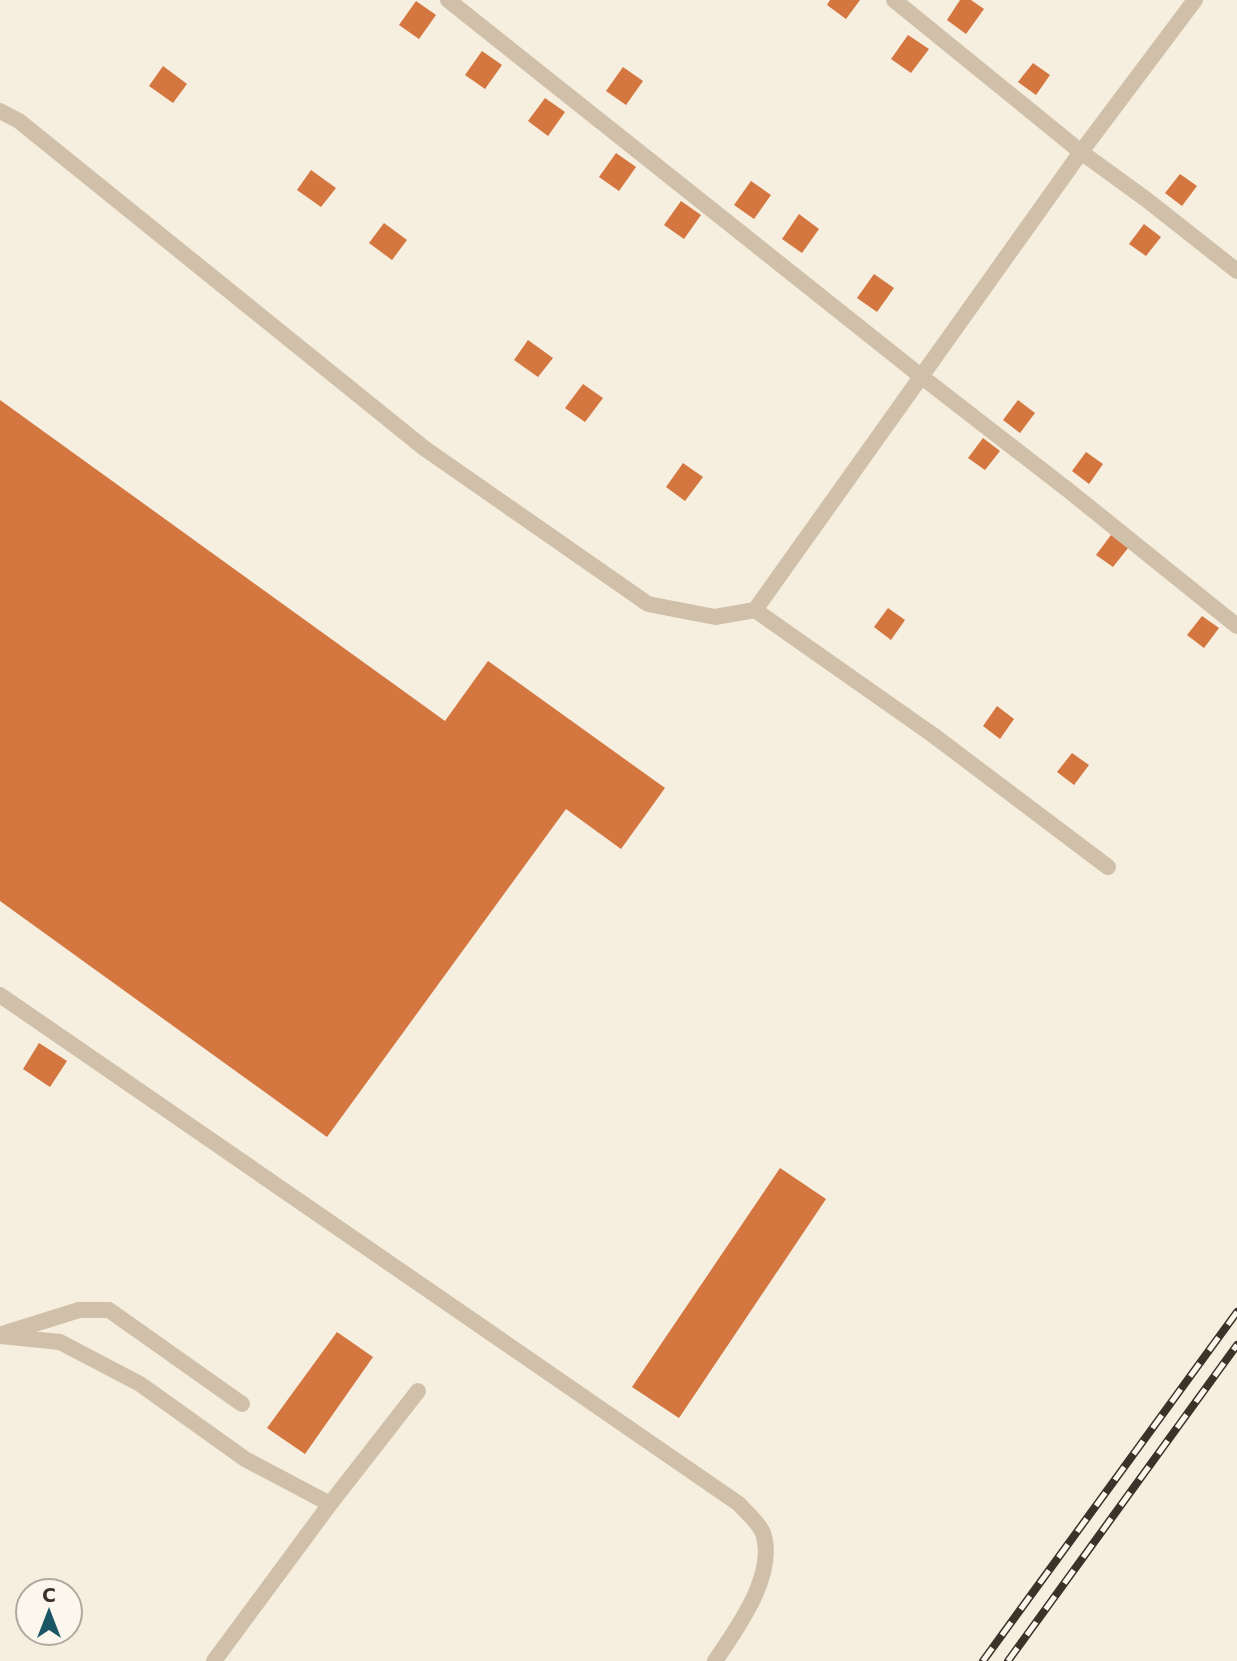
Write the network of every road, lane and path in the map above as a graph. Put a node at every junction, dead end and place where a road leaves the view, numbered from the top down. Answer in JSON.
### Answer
{"nodes":[{"id":1,"x":448,"y":0,"type":"edge"},
{"id":2,"x":894,"y":0,"type":"edge"},
{"id":3,"x":1195,"y":0,"type":"edge"},
{"id":4,"x":0,"y":111,"type":"edge"},
{"id":5,"x":1081,"y":152,"type":"junction"},
{"id":6,"x":1237,"y":271,"type":"edge"},
{"id":7,"x":922,"y":377,"type":"junction"},
{"id":8,"x":755,"y":610,"type":"junction"},
{"id":9,"x":1237,"y":626,"type":"edge"},
{"id":10,"x":1108,"y":867,"type":"dead end"},
{"id":11,"x":0,"y":995,"type":"edge"},
{"id":12,"x":0,"y":1335,"type":"edge"},
{"id":13,"x":418,"y":1391,"type":"dead end"},
{"id":14,"x":242,"y":1404,"type":"dead end"},
{"id":15,"x":331,"y":1504,"type":"junction"},
{"id":16,"x":214,"y":1661,"type":"edge"},
{"id":17,"x":715,"y":1661,"type":"edge"}],
"edges":[{"from":1,"to":7,"type":"lane"},
{"from":2,"to":5,"type":"lane"},
{"from":3,"to":5,"type":"lane"},
{"from":4,"to":8,"type":"lane"},
{"from":5,"to":6,"type":"lane"},
{"from":5,"to":7,"type":"lane"},
{"from":7,"to":8,"type":"lane"},
{"from":7,"to":9,"type":"lane"},
{"from":8,"to":10,"type":"lane"},
{"from":11,"to":17,"type":"lane"},
{"from":12,"to":14,"type":"lane"},
{"from":12,"to":15,"type":"lane"},
{"from":13,"to":15,"type":"lane"},
{"from":15,"to":16,"type":"lane"}]}
